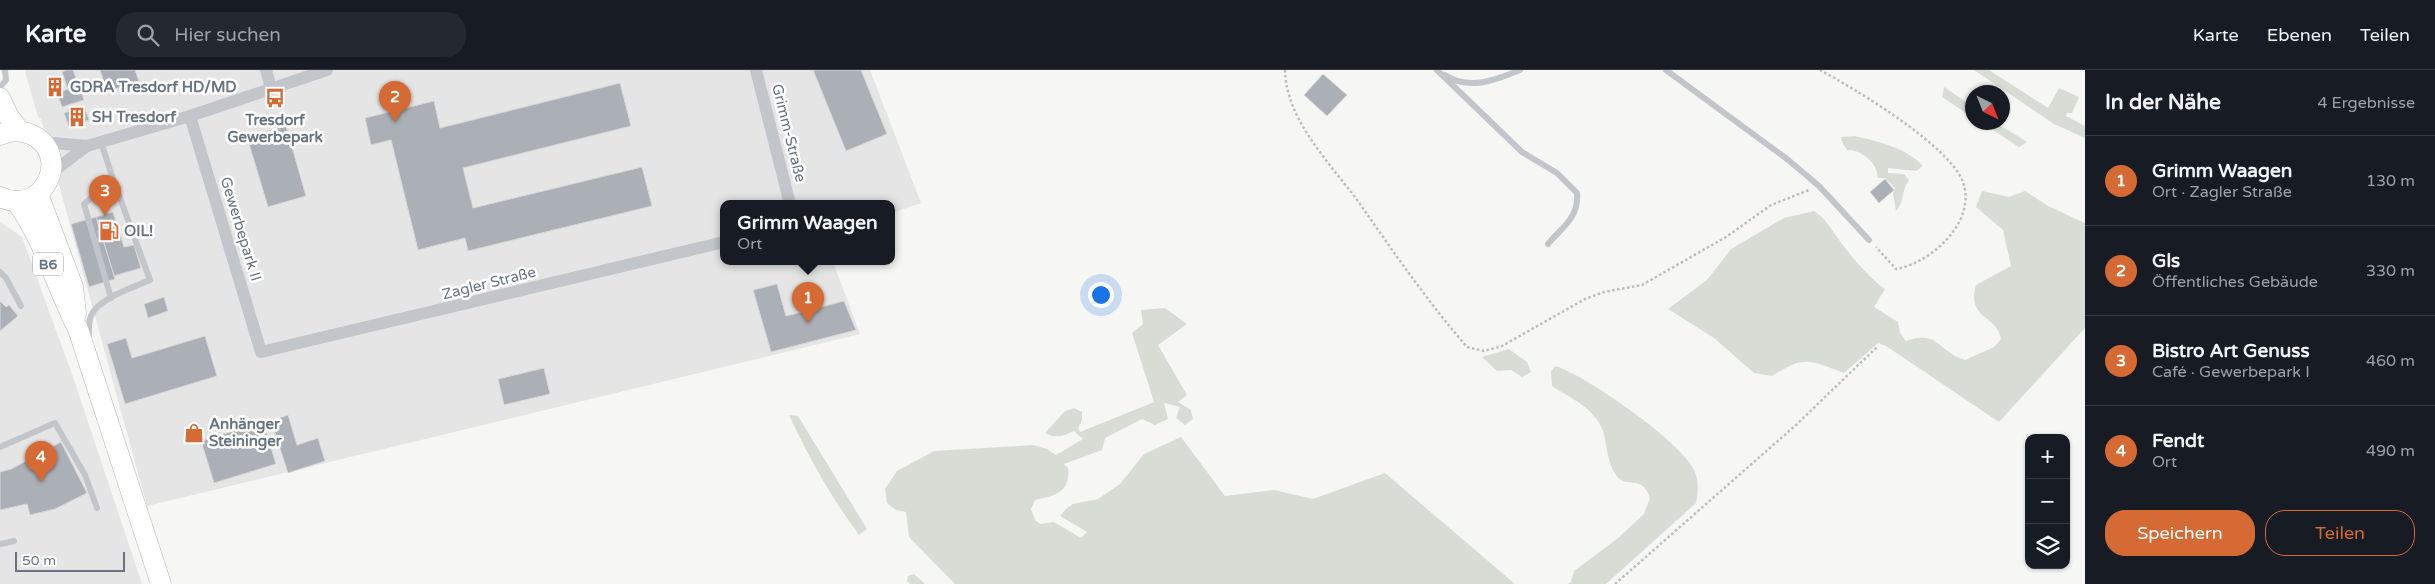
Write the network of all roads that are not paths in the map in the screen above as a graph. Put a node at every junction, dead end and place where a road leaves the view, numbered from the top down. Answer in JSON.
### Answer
{"nodes":[{"id":1,"x":5,"y":70,"type":"edge"},
{"id":2,"x":266,"y":70,"type":"edge"},
{"id":3,"x":327,"y":70,"type":"edge"},
{"id":4,"x":756,"y":70,"type":"edge"},
{"id":5,"x":1437,"y":70,"type":"edge"},
{"id":6,"x":1520,"y":70,"type":"edge"},
{"id":7,"x":1666,"y":70,"type":"edge"},
{"id":8,"x":0,"y":87,"type":"edge"},
{"id":9,"x":271,"y":88,"type":"junction"},
{"id":10,"x":0,"y":98,"type":"edge"},
{"id":11,"x":190,"y":116,"type":"junction"},
{"id":12,"x":20,"y":131,"type":"junction"},
{"id":13,"x":0,"y":135,"type":"edge"},
{"id":14,"x":42,"y":142,"type":"junction"},
{"id":15,"x":101,"y":142,"type":"junction"},
{"id":16,"x":87,"y":146,"type":"junction"},
{"id":17,"x":51,"y":173,"type":"junction"},
{"id":18,"x":114,"y":179,"type":"junction"},
{"id":19,"x":38,"y":194,"type":"junction"},
{"id":20,"x":8,"y":199,"type":"edge"},
{"id":21,"x":789,"y":200,"type":"edge"},
{"id":22,"x":1869,"y":240,"type":"road end"},
{"id":23,"x":720,"y":243,"type":"edge"},
{"id":24,"x":1548,"y":244,"type":"dead end"},
{"id":25,"x":0,"y":272,"type":"edge"},
{"id":26,"x":111,"y":298,"type":"junction"},
{"id":27,"x":21,"y":306,"type":"dead end"},
{"id":28,"x":78,"y":329,"type":"junction"},
{"id":29,"x":260,"y":352,"type":"joint"},
{"id":30,"x":89,"y":361,"type":"junction"},
{"id":31,"x":0,"y":447,"type":"edge"},
{"id":32,"x":97,"y":508,"type":"dead end"},
{"id":33,"x":14,"y":541,"type":"dead end"},
{"id":34,"x":0,"y":544,"type":"edge"},
{"id":35,"x":162,"y":584,"type":"edge"}],
"edges":[{"from":1,"to":8,"type":"lane"},
{"from":2,"to":9,"type":"street"},
{"from":3,"to":9,"type":"street"},
{"from":4,"to":21,"type":"street","name":"Grimm-Straße"},
{"from":5,"to":6,"type":"lane"},
{"from":5,"to":24,"type":"lane"},
{"from":7,"to":22,"type":"lane"},
{"from":9,"to":11,"type":"street"},
{"from":10,"to":12,"type":"main road"},
{"from":11,"to":15,"type":"street"},
{"from":11,"to":29,"type":"street","name":"Gewerbepark II"},
{"from":12,"to":13,"type":"main road"},
{"from":12,"to":14,"type":"main road"},
{"from":14,"to":16,"type":"street"},
{"from":14,"to":17,"type":"main road"},
{"from":15,"to":16,"type":"street"},
{"from":15,"to":18,"type":"lane"},
{"from":16,"to":17,"type":"street"},
{"from":17,"to":19,"type":"main road"},
{"from":18,"to":26,"type":"lane"},
{"from":18,"to":26,"type":"lane"},
{"from":19,"to":20,"type":"main road","number":"B6"},
{"from":19,"to":28,"type":"main road","number":"B6"},
{"from":20,"to":28,"type":"main road","number":"B6"},
{"from":23,"to":29,"type":"street","name":"Zagler Straße"},
{"from":25,"to":27,"type":"lane"},
{"from":26,"to":30,"type":"lane"},
{"from":28,"to":30,"type":"main road","number":"B6"},
{"from":30,"to":35,"type":"main road","number":"B6"},
{"from":31,"to":32,"type":"lane"},
{"from":33,"to":34,"type":"lane"}]}
